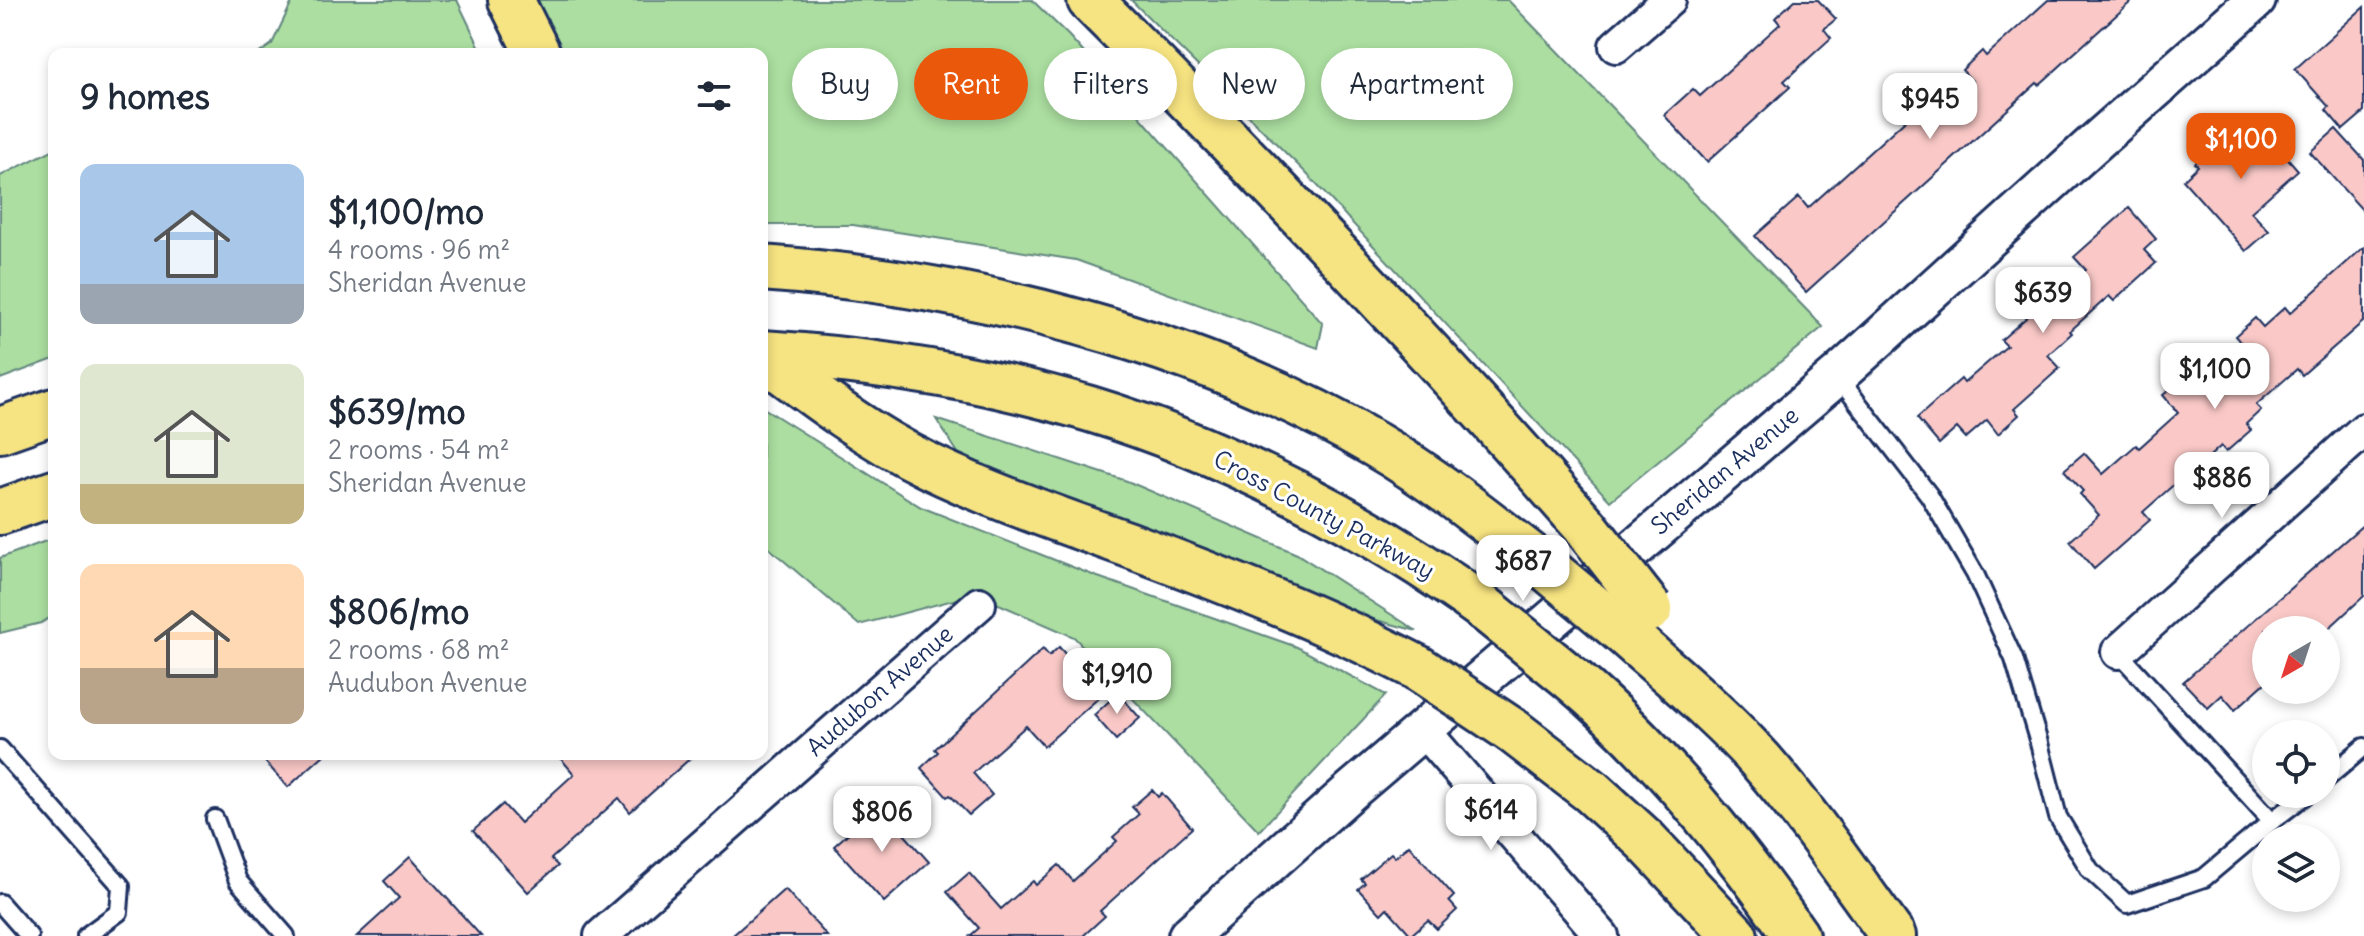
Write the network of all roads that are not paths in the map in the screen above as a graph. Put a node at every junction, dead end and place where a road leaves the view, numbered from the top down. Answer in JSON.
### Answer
{"nodes":[{"id":1,"x":511,"y":0,"type":"edge"},
{"id":2,"x":1090,"y":0,"type":"edge"},
{"id":3,"x":1669,"y":0,"type":"edge"},
{"id":4,"x":2256,"y":0,"type":"edge"},
{"id":5,"x":1616,"y":46,"type":"dead end"},
{"id":6,"x":535,"y":48,"type":"edge"},
{"id":7,"x":768,"y":269,"type":"edge"},
{"id":8,"x":768,"y":354,"type":"edge"},
{"id":9,"x":768,"y":358,"type":"edge"},
{"id":10,"x":1837,"y":376,"type":"junction"},
{"id":11,"x":48,"y":413,"type":"edge"},
{"id":12,"x":0,"y":430,"type":"edge"},
{"id":13,"x":2364,"y":430,"type":"edge"},
{"id":14,"x":48,"y":495,"type":"edge"},
{"id":15,"x":0,"y":512,"type":"edge"},
{"id":16,"x":979,"y":604,"type":"dead end"},
{"id":17,"x":1636,"y":621,"type":"junction"},
{"id":18,"x":2118,"y":652,"type":"joint"},
{"id":19,"x":1423,"y":730,"type":"junction"},
{"id":20,"x":2364,"y":747,"type":"edge"},
{"id":21,"x":0,"y":749,"type":"edge"},
{"id":22,"x":2340,"y":767,"type":"edge"},
{"id":23,"x":2289,"y":808,"type":"edge"},
{"id":24,"x":215,"y":819,"type":"dead end"},
{"id":25,"x":2272,"y":821,"type":"junction"},
{"id":26,"x":0,"y":903,"type":"edge"},
{"id":27,"x":29,"y":936,"type":"edge"},
{"id":28,"x":86,"y":936,"type":"edge"},
{"id":29,"x":286,"y":936,"type":"edge"},
{"id":30,"x":601,"y":936,"type":"edge"},
{"id":31,"x":1188,"y":936,"type":"edge"},
{"id":32,"x":1602,"y":936,"type":"edge"},
{"id":33,"x":1735,"y":936,"type":"edge"},
{"id":34,"x":1796,"y":936,"type":"edge"},
{"id":35,"x":1893,"y":936,"type":"edge"}],
"edges":[{"from":1,"to":6,"type":"highway"},
{"from":2,"to":17,"type":"highway","bridge":true},
{"from":3,"to":5,"type":"street"},
{"from":4,"to":10,"type":"street","name":"Sheridan Avenue"},
{"from":7,"to":17,"type":"highway","bridge":true},
{"from":8,"to":34,"type":"highway","name":"Cross County Parkway","bridge":true},
{"from":9,"to":33,"type":"highway","bridge":true},
{"from":10,"to":19,"type":"street","name":"Sheridan Avenue"},
{"from":10,"to":25,"type":"lane"},
{"from":11,"to":12,"type":"highway"},
{"from":13,"to":18,"type":"street"},
{"from":14,"to":15,"type":"highway"},
{"from":16,"to":30,"type":"street","name":"Audubon Avenue"},
{"from":17,"to":35,"type":"highway"},
{"from":18,"to":25,"type":"lane"},
{"from":19,"to":31,"type":"street","name":"Sheridan Avenue"},
{"from":19,"to":32,"type":"street"},
{"from":20,"to":22,"type":"lane"},
{"from":21,"to":28,"type":"lane"},
{"from":23,"to":25,"type":"lane"},
{"from":24,"to":29,"type":"lane"},
{"from":26,"to":27,"type":"lane"}]}
